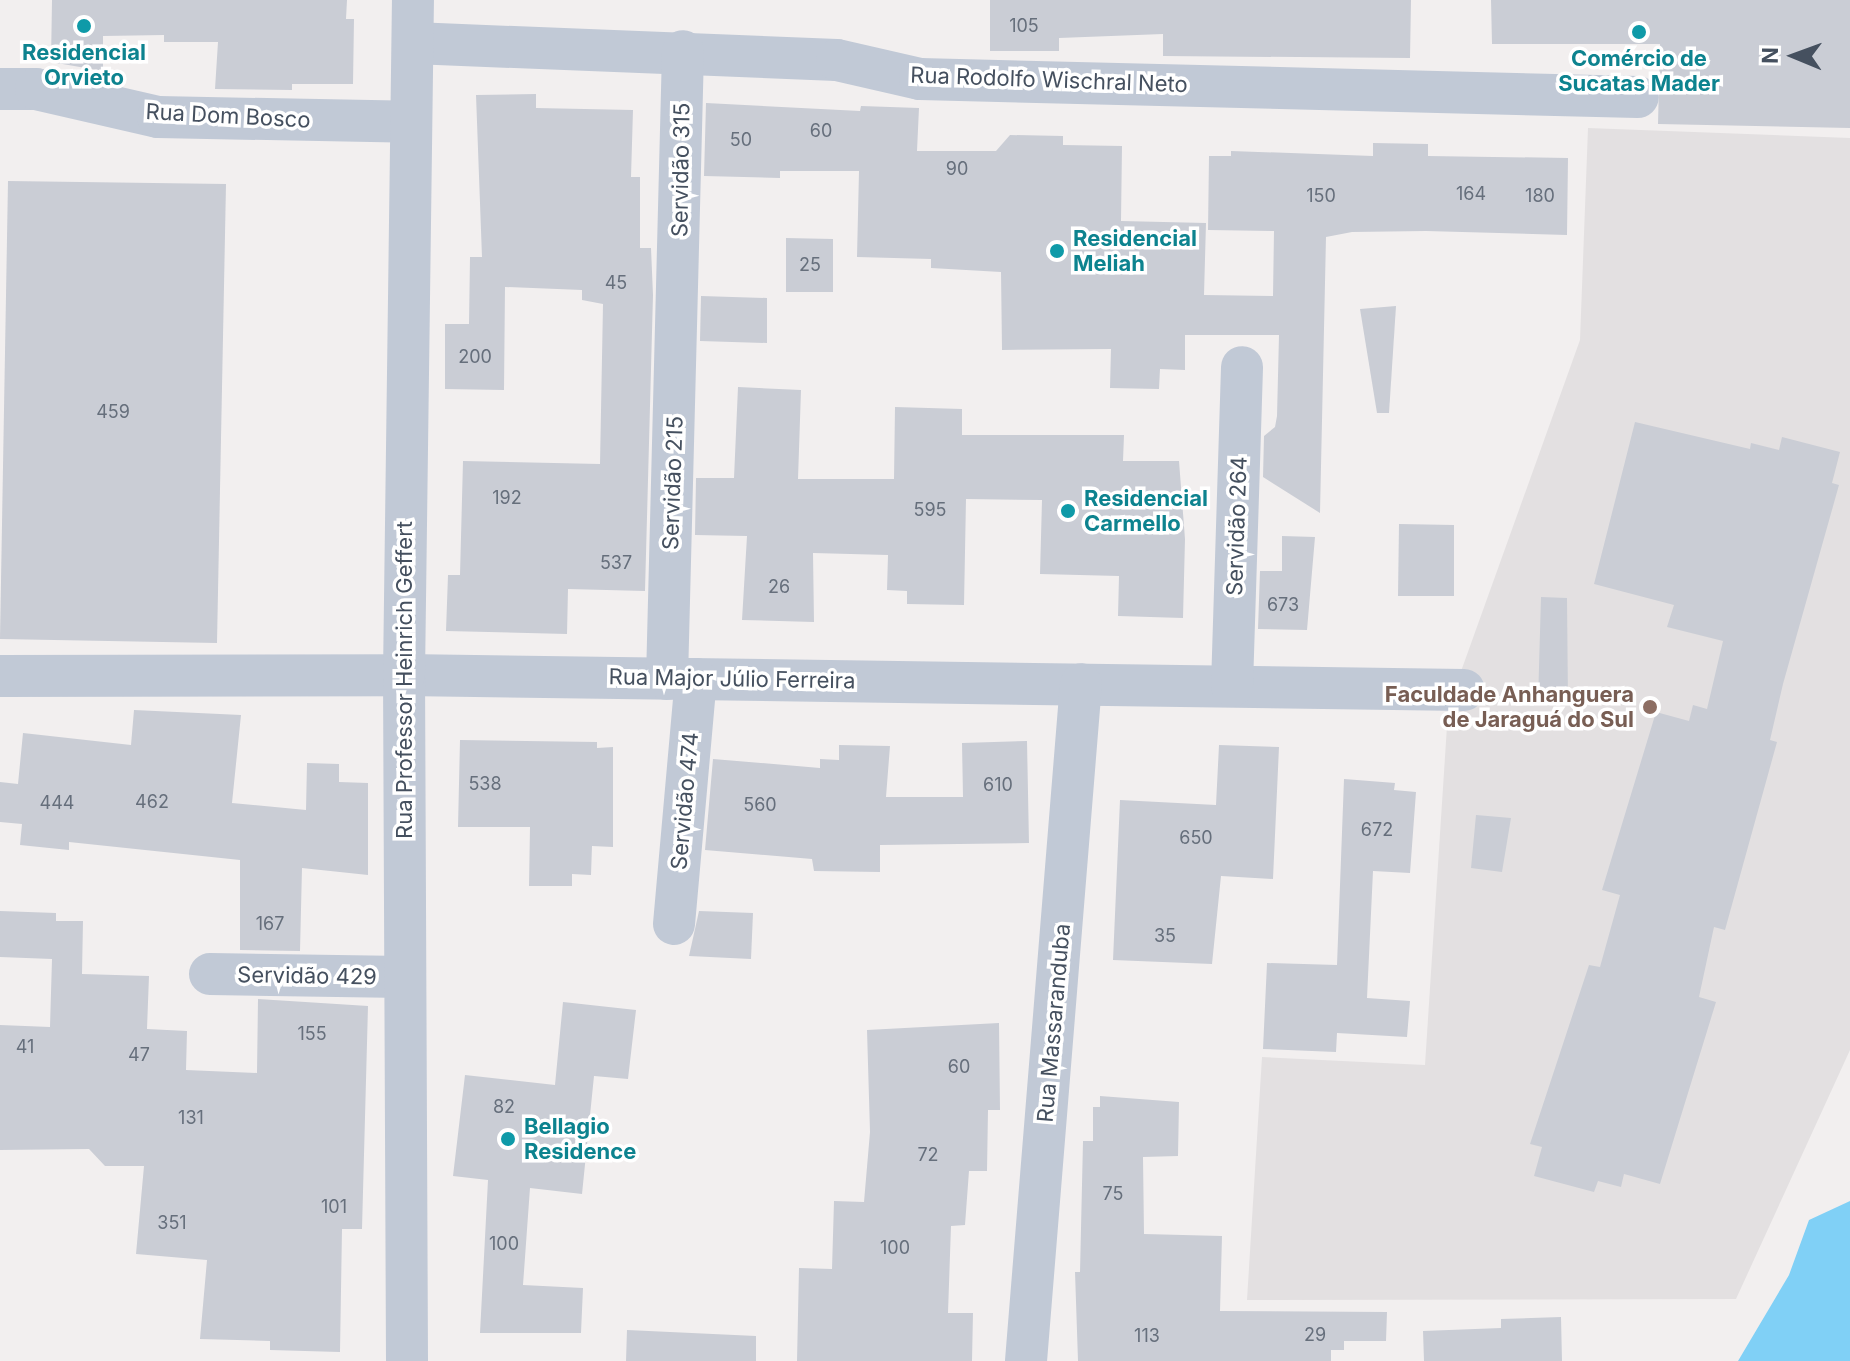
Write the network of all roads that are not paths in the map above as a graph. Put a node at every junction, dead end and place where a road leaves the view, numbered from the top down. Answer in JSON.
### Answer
{"nodes":[{"id":1,"x":413,"y":0,"type":"edge"},
{"id":2,"x":413,"y":43,"type":"junction"},
{"id":3,"x":683,"y":51,"type":"junction"},
{"id":4,"x":0,"y":89,"type":"edge"},
{"id":5,"x":1638,"y":97,"type":"dead end"},
{"id":6,"x":410,"y":122,"type":"junction"},
{"id":7,"x":678,"y":288,"type":"joint"},
{"id":8,"x":1242,"y":367,"type":"dead end"},
{"id":9,"x":404,"y":675,"type":"junction"},
{"id":10,"x":0,"y":676,"type":"edge"},
{"id":11,"x":682,"y":679,"type":"junction"},
{"id":12,"x":1081,"y":684,"type":"junction"},
{"id":13,"x":1232,"y":686,"type":"junction"},
{"id":14,"x":1464,"y":690,"type":"dead end"},
{"id":15,"x":674,"y":924,"type":"dead end"},
{"id":16,"x":210,"y":974,"type":"dead end"},
{"id":17,"x":404,"y":977,"type":"junction"},
{"id":18,"x":407,"y":1361,"type":"edge"},
{"id":19,"x":1026,"y":1361,"type":"edge"}],
"edges":[{"from":1,"to":2,"type":"street","name":"Rua Professor Heinrich Geffert"},
{"from":2,"to":3,"type":"street","name":"Rua Rodolfo Wischral Neto"},
{"from":2,"to":6,"type":"street","name":"Rua Professor Heinrich Geffert"},
{"from":3,"to":5,"type":"street","name":"Rua Rodolfo Wischral Neto"},
{"from":3,"to":7,"type":"street","name":"Servidão 315"},
{"from":4,"to":6,"type":"street","name":"Rua Dom Bosco"},
{"from":6,"to":9,"type":"street","name":"Rua Professor Heinrich Geffert"},
{"from":7,"to":11,"type":"street","name":"Servidão 215"},
{"from":8,"to":13,"type":"street","name":"Servidão 264"},
{"from":9,"to":10,"type":"street","name":"Rua Major Júlio Ferreira"},
{"from":9,"to":11,"type":"street","name":"Rua Major Júlio Ferreira"},
{"from":9,"to":17,"type":"street","name":"Rua Professor Heinrich Geffert"},
{"from":11,"to":12,"type":"street","name":"Rua Major Júlio Ferreira"},
{"from":11,"to":15,"type":"street","name":"Servidão 474"},
{"from":12,"to":13,"type":"street","name":"Rua Major Júlio Ferreira"},
{"from":12,"to":19,"type":"street","name":"Rua Massaranduba"},
{"from":13,"to":14,"type":"street","name":"Rua Major Júlio Ferreira"},
{"from":16,"to":17,"type":"street","name":"Servidão 429"},
{"from":17,"to":18,"type":"street","name":"Rua Professor Heinrich Geffert"}]}
